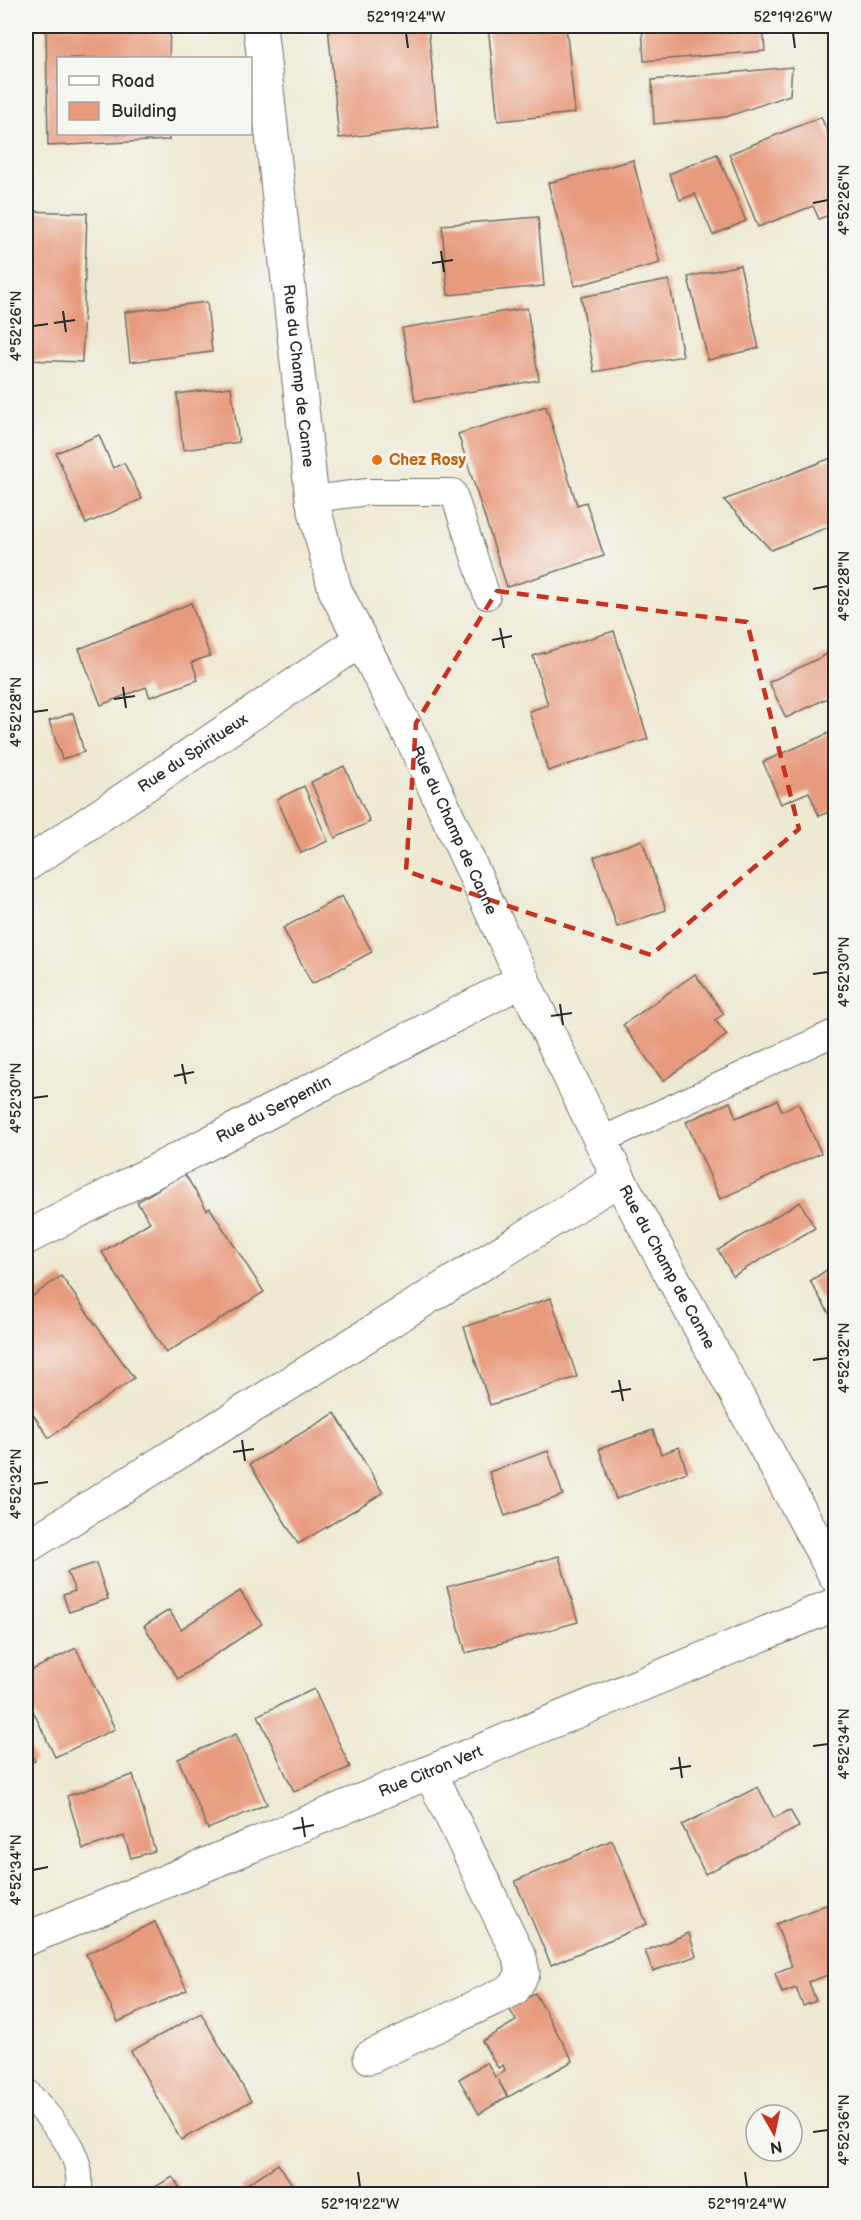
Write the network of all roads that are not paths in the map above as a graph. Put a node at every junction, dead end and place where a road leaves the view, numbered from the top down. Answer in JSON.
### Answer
{"nodes":[{"id":1,"x":260,"y":26,"type":"edge"},
{"id":2,"x":312,"y":499,"type":"junction"},
{"id":3,"x":487,"y":596,"type":"dead end"},
{"id":4,"x":360,"y":641,"type":"junction"},
{"id":5,"x":26,"y":865,"type":"edge"},
{"id":6,"x":523,"y":980,"type":"junction"},
{"id":7,"x":836,"y":1032,"type":"edge"},
{"id":8,"x":600,"y":1141,"type":"junction"},
{"id":9,"x":620,"y":1179,"type":"junction"},
{"id":10,"x":26,"y":1238,"type":"edge"},
{"id":11,"x":26,"y":1547,"type":"edge"},
{"id":12,"x":836,"y":1577,"type":"edge"},
{"id":13,"x":836,"y":1604,"type":"edge"},
{"id":14,"x":430,"y":1772,"type":"junction"},
{"id":15,"x":26,"y":1939,"type":"edge"},
{"id":16,"x":370,"y":2057,"type":"dead end"},
{"id":17,"x":26,"y":2091,"type":"edge"},
{"id":18,"x":78,"y":2194,"type":"edge"}],
"edges":[{"from":1,"to":2,"type":"street","name":"Rue du Champ de Canne"},
{"from":2,"to":3,"type":"lane"},
{"from":2,"to":4,"type":"street","name":"Rue du Champ de Canne"},
{"from":4,"to":5,"type":"street","name":"Rue du Spiritueux"},
{"from":4,"to":6,"type":"street","name":"Rue du Champ de Canne"},
{"from":6,"to":8,"type":"street","name":"Rue du Champ de Canne"},
{"from":6,"to":10,"type":"street","name":"Rue du Serpentin"},
{"from":7,"to":8,"type":"lane"},
{"from":8,"to":9,"type":"street","name":"Rue du Champ de Canne"},
{"from":9,"to":11,"type":"street"},
{"from":9,"to":12,"type":"street","name":"Rue du Champ de Canne"},
{"from":13,"to":14,"type":"street","name":"Rue Citron Vert"},
{"from":14,"to":15,"type":"street","name":"Rue Citron Vert"},
{"from":14,"to":16,"type":"street"},
{"from":17,"to":18,"type":"lane"}]}
